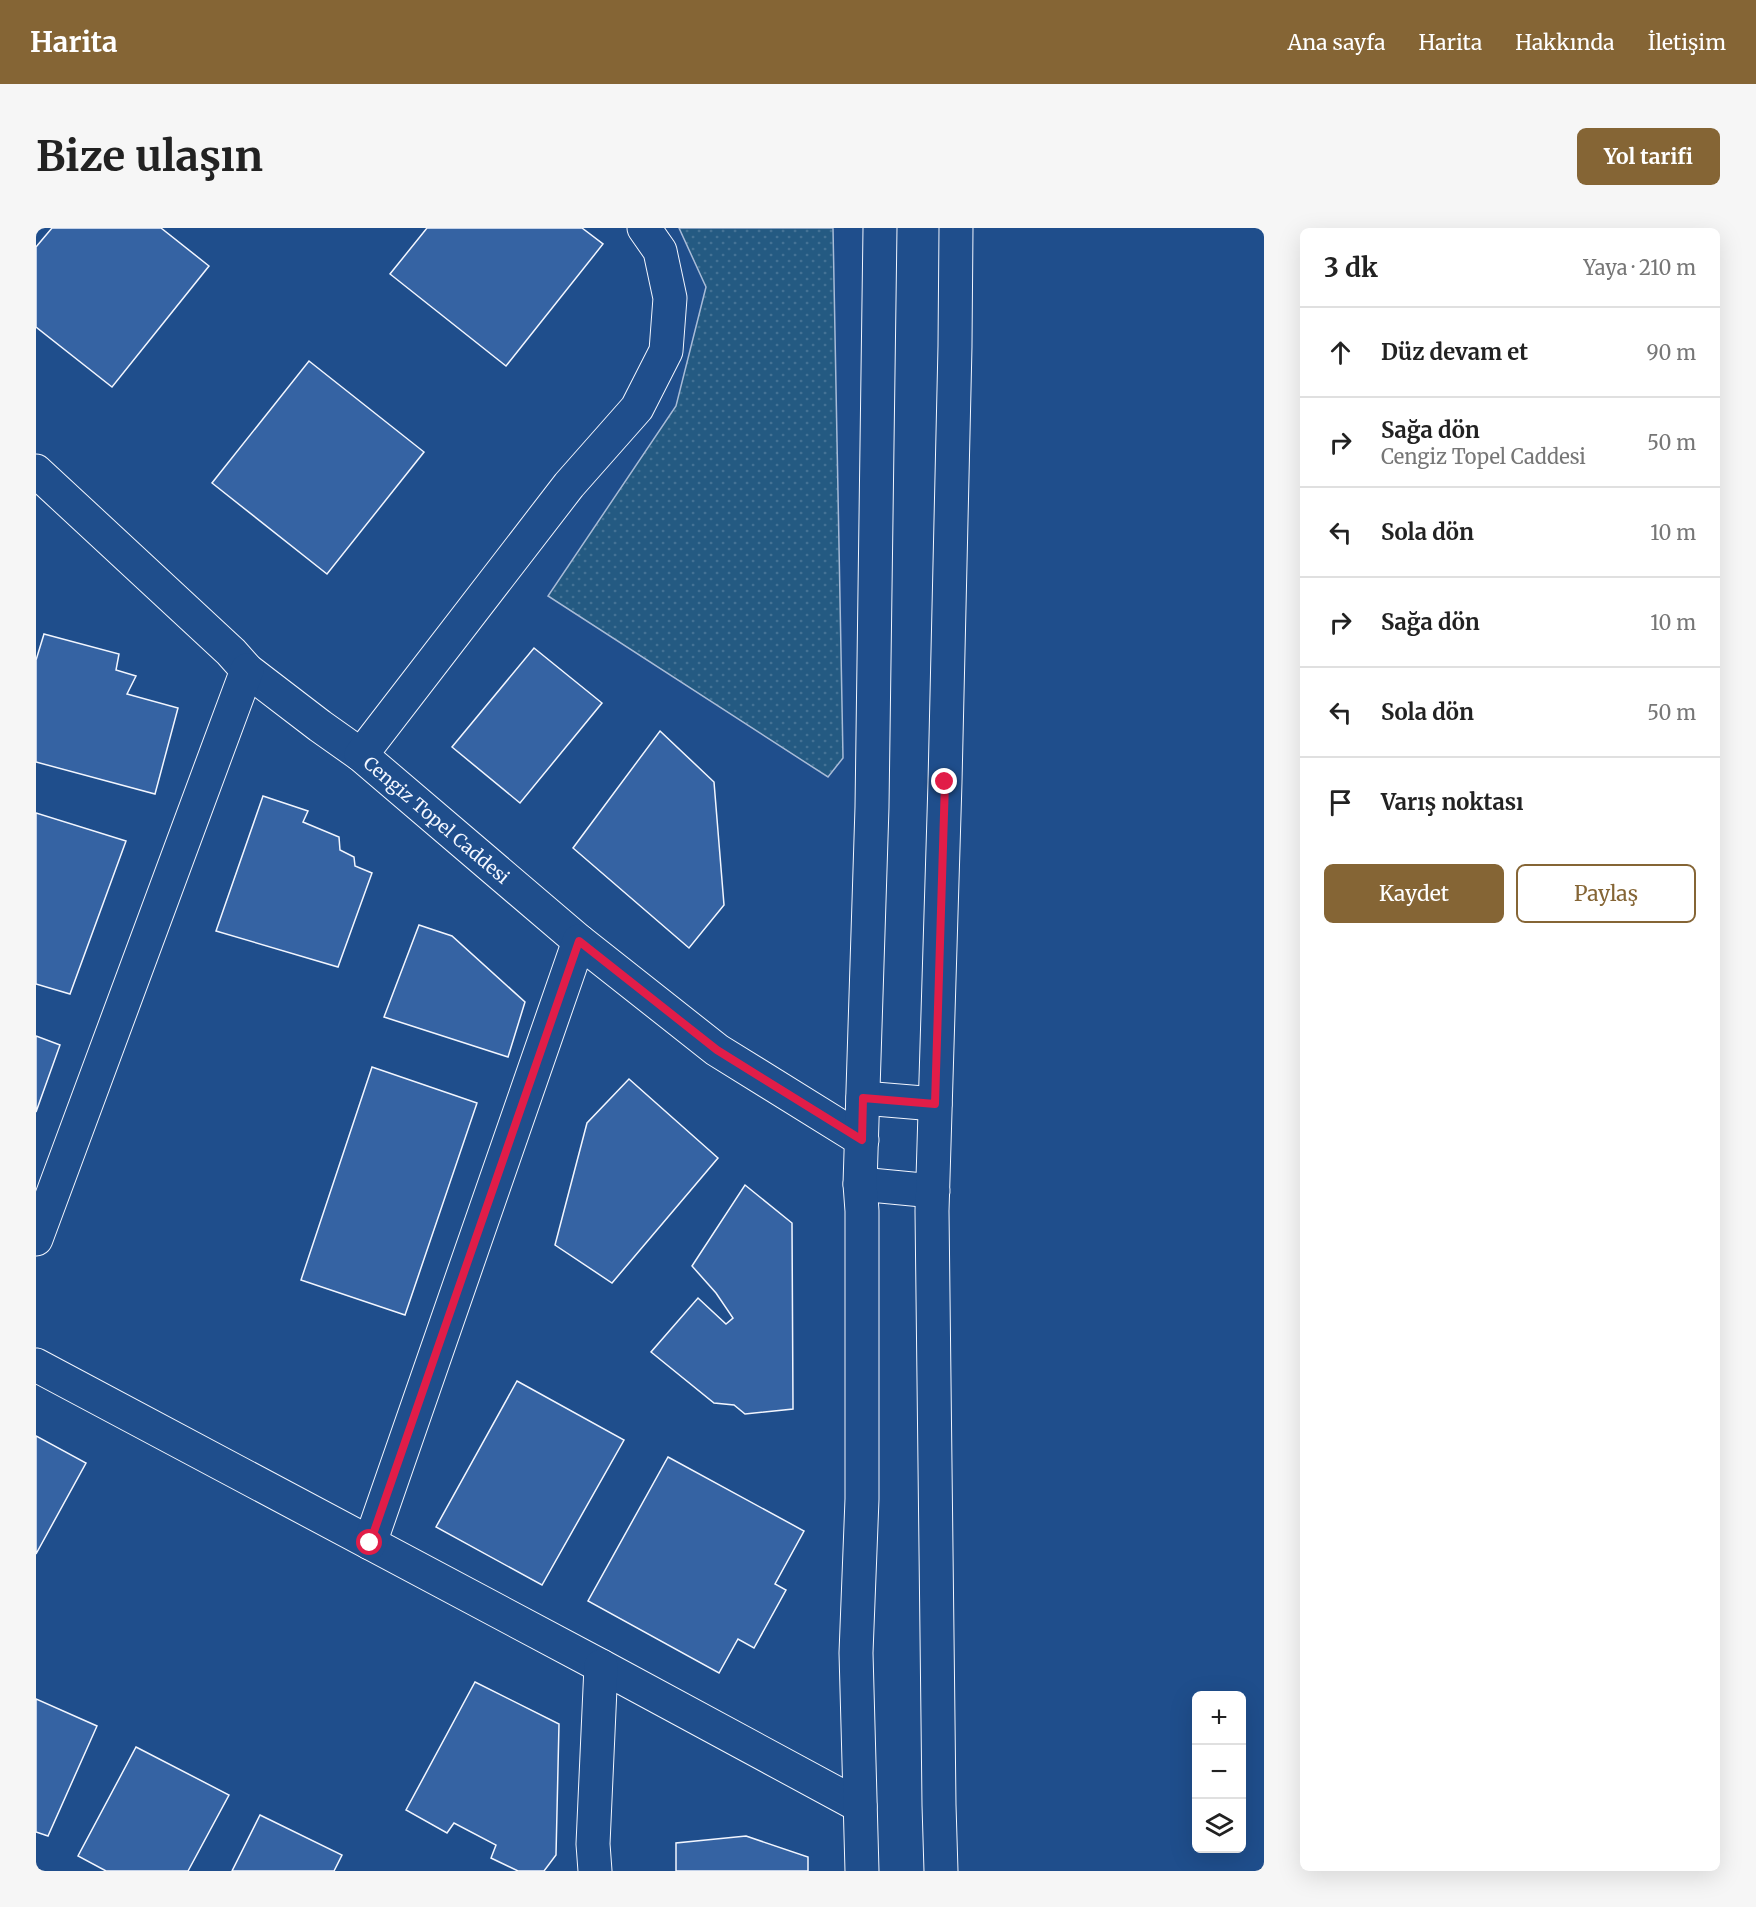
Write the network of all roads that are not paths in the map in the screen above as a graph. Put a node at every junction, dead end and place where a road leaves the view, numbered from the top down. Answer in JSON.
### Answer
{"nodes":[{"id":1,"x":644,"y":228,"type":"edge"},
{"id":2,"x":880,"y":228,"type":"edge"},
{"id":3,"x":956,"y":228,"type":"edge"},
{"id":4,"x":36,"y":471,"type":"edge"},
{"id":5,"x":247,"y":670,"type":"junction"},
{"id":6,"x":361,"y":755,"type":"junction"},
{"id":7,"x":579,"y":941,"type":"junction"},
{"id":8,"x":863,"y":1098,"type":"junction"},
{"id":9,"x":935,"y":1104,"type":"junction"},
{"id":10,"x":862,"y":1140,"type":"junction"},
{"id":11,"x":860,"y":1184,"type":"junction"},
{"id":12,"x":933,"y":1191,"type":"junction"},
{"id":13,"x":36,"y":1239,"type":"edge"},
{"id":14,"x":36,"y":1365,"type":"edge"},
{"id":15,"x":370,"y":1543,"type":"junction"},
{"id":16,"x":601,"y":1666,"type":"junction"},
{"id":17,"x":860,"y":1806,"type":"junction"},
{"id":18,"x":595,"y":1871,"type":"edge"},
{"id":19,"x":861,"y":1871,"type":"edge"},
{"id":20,"x":941,"y":1871,"type":"edge"}],
"edges":[{"from":1,"to":6,"type":"street"},
{"from":2,"to":8,"type":"street"},
{"from":3,"to":9,"type":"street"},
{"from":4,"to":5,"type":"street","name":"Cengiz Topel Caddesi"},
{"from":5,"to":6,"type":"street","name":"Cengiz Topel Caddesi"},
{"from":5,"to":13,"type":"street"},
{"from":6,"to":7,"type":"street","name":"Cengiz Topel Caddesi"},
{"from":7,"to":10,"type":"street","name":"Cengiz Topel Caddesi"},
{"from":7,"to":15,"type":"street"},
{"from":8,"to":9,"type":"street"},
{"from":8,"to":10,"type":"street"},
{"from":9,"to":12,"type":"street"},
{"from":10,"to":11,"type":"street"},
{"from":11,"to":12,"type":"street"},
{"from":11,"to":17,"type":"street"},
{"from":12,"to":20,"type":"street"},
{"from":14,"to":15,"type":"street"},
{"from":15,"to":16,"type":"street"},
{"from":16,"to":17,"type":"street"},
{"from":16,"to":18,"type":"street"},
{"from":17,"to":19,"type":"street"}]}
